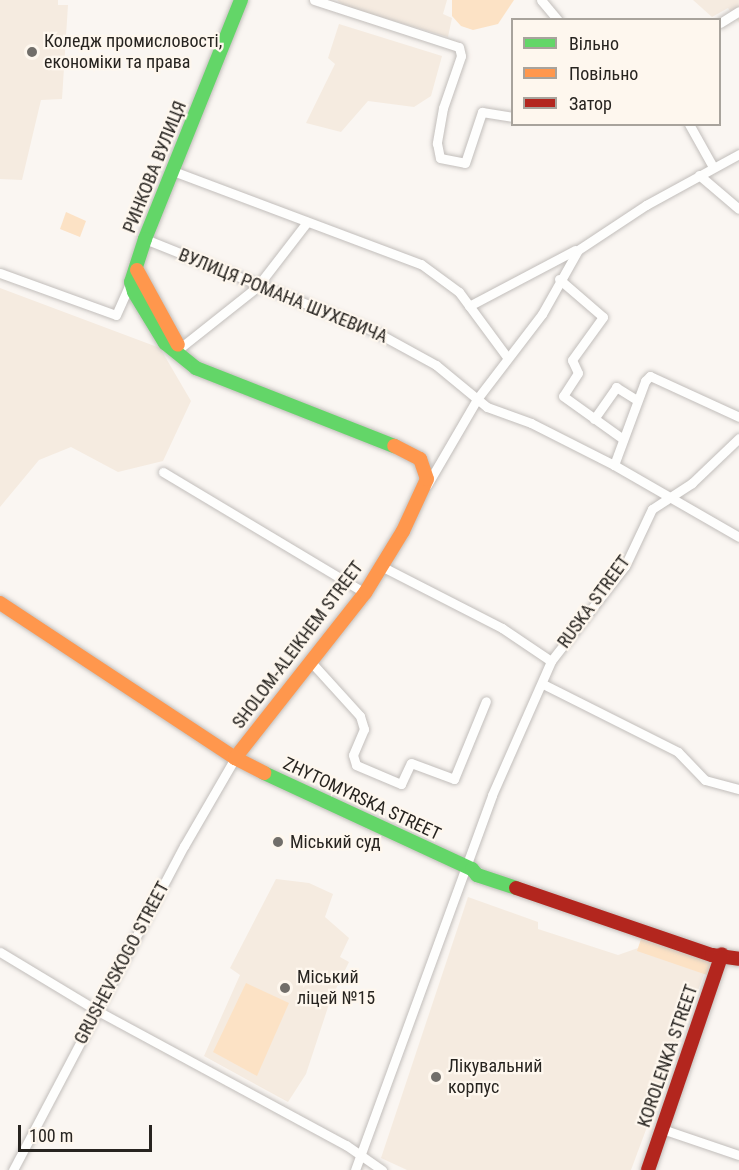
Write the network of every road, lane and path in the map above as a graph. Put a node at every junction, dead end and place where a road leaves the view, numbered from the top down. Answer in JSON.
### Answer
{"nodes":[{"id":1,"x":314,"y":0,"type":"edge"},
{"id":2,"x":541,"y":0,"type":"edge"},
{"id":3,"x":240,"y":2,"type":"edge"},
{"id":4,"x":739,"y":11,"type":"edge"},
{"id":5,"x":556,"y":18,"type":"edge"},
{"id":6,"x":721,"y":22,"type":"edge"},
{"id":7,"x":511,"y":117,"type":"edge"},
{"id":8,"x":690,"y":126,"type":"edge"},
{"id":9,"x":739,"y":154,"type":"edge"},
{"id":10,"x":713,"y":167,"type":"junction"},
{"id":11,"x":173,"y":171,"type":"junction"},
{"id":12,"x":699,"y":175,"type":"junction"},
{"id":13,"x":739,"y":208,"type":"edge"},
{"id":14,"x":307,"y":222,"type":"junction"},
{"id":15,"x":145,"y":239,"type":"junction"},
{"id":16,"x":578,"y":250,"type":"junction"},
{"id":17,"x":135,"y":265,"type":"junction"},
{"id":18,"x":0,"y":273,"type":"edge"},
{"id":19,"x":559,"y":279,"type":"junction"},
{"id":20,"x":131,"y":282,"type":"junction"},
{"id":21,"x":257,"y":287,"type":"junction"},
{"id":22,"x":470,"y":306,"type":"junction"},
{"id":23,"x":180,"y":348,"type":"junction"},
{"id":24,"x":507,"y":357,"type":"junction"},
{"id":25,"x":189,"y":362,"type":"junction"},
{"id":26,"x":477,"y":399,"type":"junction"},
{"id":27,"x":637,"y":400,"type":"junction"},
{"id":28,"x":739,"y":417,"type":"edge"},
{"id":29,"x":594,"y":419,"type":"junction"},
{"id":30,"x":739,"y":438,"type":"edge"},
{"id":31,"x":623,"y":440,"type":"junction"},
{"id":32,"x":614,"y":465,"type":"junction"},
{"id":33,"x":163,"y":472,"type":"dead end"},
{"id":34,"x":424,"y":490,"type":"junction"},
{"id":35,"x":669,"y":497,"type":"junction"},
{"id":36,"x":739,"y":537,"type":"edge"},
{"id":37,"x":381,"y":566,"type":"junction"},
{"id":38,"x":365,"y":593,"type":"junction"},
{"id":39,"x":0,"y":603,"type":"edge"},
{"id":40,"x":551,"y":661,"type":"junction"},
{"id":41,"x":311,"y":662,"type":"junction"},
{"id":42,"x":543,"y":684,"type":"junction"},
{"id":43,"x":486,"y":701,"type":"dead end"},
{"id":44,"x":235,"y":758,"type":"junction"},
{"id":45,"x":739,"y":789,"type":"edge"},
{"id":46,"x":469,"y":868,"type":"junction"},
{"id":47,"x":0,"y":952,"type":"edge"},
{"id":48,"x":722,"y":954,"type":"junction"},
{"id":49,"x":739,"y":959,"type":"edge"},
{"id":50,"x":96,"y":1010,"type":"junction"},
{"id":51,"x":662,"y":1129,"type":"junction"},
{"id":52,"x":739,"y":1155,"type":"edge"},
{"id":53,"x":360,"y":1156,"type":"junction"},
{"id":54,"x":13,"y":1170,"type":"edge"},
{"id":55,"x":355,"y":1170,"type":"edge"},
{"id":56,"x":382,"y":1170,"type":"edge"},
{"id":57,"x":648,"y":1170,"type":"edge"}],
"edges":[{"from":1,"to":7,"type":"street"},
{"from":2,"to":5,"type":"street"},
{"from":3,"to":11,"type":"main road","name":"РИНКОВА ВУЛИЦЯ"},
{"from":4,"to":6,"type":"street"},
{"from":8,"to":10,"type":"street"},
{"from":9,"to":10,"type":"street"},
{"from":10,"to":12,"type":"street"},
{"from":11,"to":14,"type":"street"},
{"from":11,"to":15,"type":"main road","name":"РИНКОВА ВУЛИЦЯ"},
{"from":12,"to":13,"type":"street"},
{"from":12,"to":16,"type":"street"},
{"from":14,"to":21,"type":"street"},
{"from":14,"to":22,"type":"street"},
{"from":15,"to":17,"type":"main road","name":"РИНКОВА ВУЛИЦЯ"},
{"from":15,"to":21,"type":"street","name":"ВУЛИЦЯ РОМАНА ШУХЕВИЧА"},
{"from":16,"to":19,"type":"street"},
{"from":16,"to":22,"type":"street"},
{"from":17,"to":20,"type":"main road","name":"РИНКОВА ВУЛИЦЯ"},
{"from":17,"to":23,"type":"main road"},
{"from":18,"to":20,"type":"street"},
{"from":19,"to":24,"type":"street"},
{"from":19,"to":29,"type":"street"},
{"from":20,"to":25,"type":"main road"},
{"from":21,"to":23,"type":"street"},
{"from":21,"to":26,"type":"street","name":"ВУЛИЦЯ РОМАНА ШУХЕВИЧА"},
{"from":22,"to":24,"type":"street"},
{"from":23,"to":25,"type":"main road"},
{"from":24,"to":26,"type":"street"},
{"from":25,"to":34,"type":"main road"},
{"from":26,"to":32,"type":"street","name":"ВУЛИЦЯ РОМАНА ШУХЕВИЧА"},
{"from":26,"to":34,"type":"street"},
{"from":27,"to":28,"type":"street"},
{"from":27,"to":29,"type":"street"},
{"from":27,"to":31,"type":"street"},
{"from":29,"to":31,"type":"street"},
{"from":30,"to":35,"type":"street","name":"RUSKA STREET"},
{"from":31,"to":32,"type":"street"},
{"from":32,"to":35,"type":"street","name":"ВУЛИЦЯ РОМАНА ШУХЕВИЧА"},
{"from":33,"to":38,"type":"street"},
{"from":34,"to":37,"type":"main road","name":"SHOLOM-ALEIKHEM STREET"},
{"from":35,"to":36,"type":"street","name":"ВУЛИЦЯ РОМАНА ШУХЕВИЧА"},
{"from":35,"to":40,"type":"street","name":"RUSKA STREET"},
{"from":37,"to":38,"type":"main road","name":"SHOLOM-ALEIKHEM STREET"},
{"from":37,"to":40,"type":"street"},
{"from":38,"to":41,"type":"main road","name":"SHOLOM-ALEIKHEM STREET"},
{"from":39,"to":44,"type":"main road","name":"ZHYTOMYRSKA STREET"},
{"from":40,"to":42,"type":"street","name":"RUSKA STREET"},
{"from":41,"to":43,"type":"street"},
{"from":41,"to":44,"type":"main road","name":"SHOLOM-ALEIKHEM STREET"},
{"from":42,"to":45,"type":"street"},
{"from":42,"to":46,"type":"street","name":"RUSKA STREET"},
{"from":44,"to":46,"type":"main road","name":"ZHYTOMYRSKA STREET"},
{"from":44,"to":50,"type":"street","name":"GRUSHEVSKOGO STREET"},
{"from":46,"to":48,"type":"main road","name":"ZHYTOMYRSKA STREET"},
{"from":46,"to":53,"type":"street","name":"RUSKA STREET"},
{"from":47,"to":50,"type":"street"},
{"from":48,"to":49,"type":"main road","name":"ZHYTOMYRSKA STREET"},
{"from":48,"to":51,"type":"main road","name":"KOROLENKA STREET"},
{"from":50,"to":53,"type":"street"},
{"from":50,"to":54,"type":"street","name":"GRUSHEVSKOGO STREET"},
{"from":51,"to":52,"type":"street"},
{"from":51,"to":57,"type":"main road","name":"KOROLENKA STREET"},
{"from":53,"to":55,"type":"street","name":"RUSKA STREET"},
{"from":53,"to":56,"type":"street"}]}
